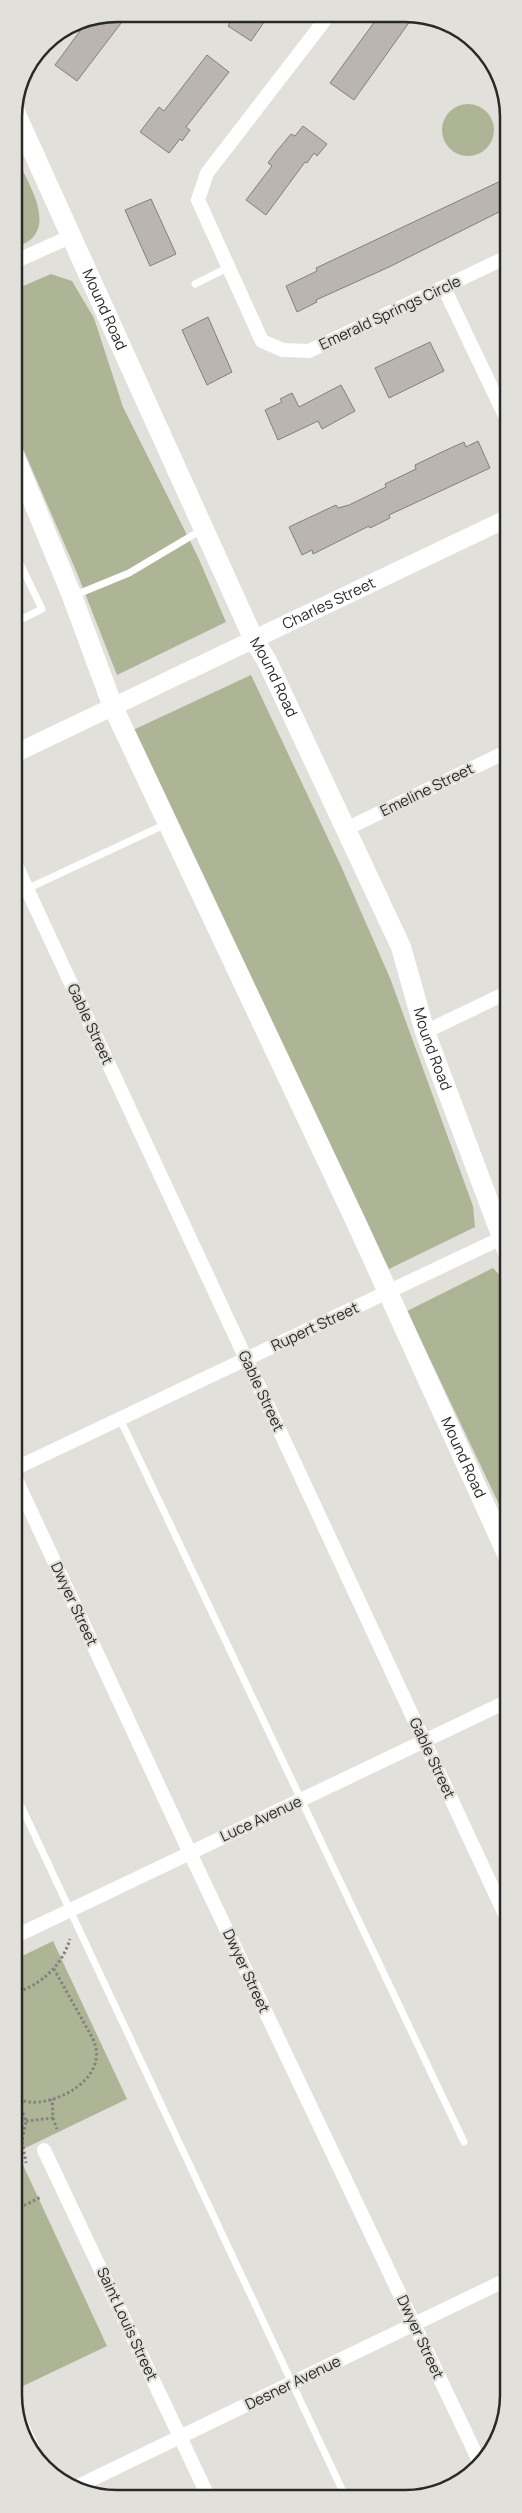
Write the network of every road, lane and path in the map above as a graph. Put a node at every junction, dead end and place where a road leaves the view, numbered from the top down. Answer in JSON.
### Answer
{"nodes":[{"id":1,"x":323,"y":22,"type":"edge"},
{"id":2,"x":23,"y":130,"type":"edge"},
{"id":3,"x":72,"y":236,"type":"junction"},
{"id":4,"x":23,"y":258,"type":"edge"},
{"id":5,"x":500,"y":260,"type":"edge"},
{"id":6,"x":229,"y":267,"type":"junction"},
{"id":7,"x":195,"y":284,"type":"dead end"},
{"id":8,"x":444,"y":288,"type":"junction"},
{"id":9,"x":500,"y":403,"type":"edge"},
{"id":10,"x":23,"y":476,"type":"edge"},
{"id":11,"x":500,"y":522,"type":"edge"},
{"id":12,"x":203,"y":529,"type":"junction"},
{"id":13,"x":23,"y":569,"type":"edge"},
{"id":14,"x":72,"y":596,"type":"junction"},
{"id":15,"x":23,"y":619,"type":"edge"},
{"id":16,"x":254,"y":640,"type":"junction"},
{"id":17,"x":112,"y":707,"type":"junction"},
{"id":18,"x":23,"y":750,"type":"edge"},
{"id":19,"x":500,"y":755,"type":"edge"},
{"id":20,"x":168,"y":824,"type":"junction"},
{"id":21,"x":346,"y":828,"type":"junction"},
{"id":22,"x":23,"y":891,"type":"edge"},
{"id":23,"x":23,"y":897,"type":"edge"},
{"id":24,"x":500,"y":996,"type":"edge"},
{"id":25,"x":425,"y":1032,"type":"junction"},
{"id":26,"x":500,"y":1225,"type":"edge"},
{"id":27,"x":500,"y":1245,"type":"edge"},
{"id":28,"x":388,"y":1292,"type":"junction"},
{"id":29,"x":246,"y":1360,"type":"junction"},
{"id":30,"x":120,"y":1419,"type":"junction"},
{"id":31,"x":22,"y":1465,"type":"edge"},
{"id":32,"x":22,"y":1493,"type":"edge"},
{"id":33,"x":499,"y":1537,"type":"edge"},
{"id":34,"x":499,"y":1705,"type":"edge"},
{"id":35,"x":424,"y":1742,"type":"junction"},
{"id":36,"x":300,"y":1801,"type":"junction"},
{"id":37,"x":22,"y":1807,"type":"edge"},
{"id":38,"x":190,"y":1853,"type":"junction"},
{"id":39,"x":499,"y":1901,"type":"edge"},
{"id":40,"x":71,"y":1910,"type":"junction"},
{"id":41,"x":70,"y":1931,"type":"dead end"},
{"id":42,"x":22,"y":1934,"type":"edge"},
{"id":43,"x":54,"y":1969,"type":"junction"},
{"id":44,"x":22,"y":1990,"type":"edge"},
{"id":45,"x":52,"y":2099,"type":"junction"},
{"id":46,"x":22,"y":2100,"type":"edge"},
{"id":47,"x":22,"y":2113,"type":"edge"},
{"id":48,"x":53,"y":2118,"type":"junction"},
{"id":49,"x":26,"y":2122,"type":"junction"},
{"id":50,"x":57,"y":2130,"type":"dead end"},
{"id":51,"x":22,"y":2140,"type":"edge"},
{"id":52,"x":22,"y":2142,"type":"edge"},
{"id":53,"x":464,"y":2142,"type":"dead end"},
{"id":54,"x":44,"y":2150,"type":"dead end"},
{"id":55,"x":26,"y":2163,"type":"dead end"},
{"id":56,"x":41,"y":2197,"type":"dead end"},
{"id":57,"x":22,"y":2206,"type":"edge"},
{"id":58,"x":499,"y":2283,"type":"edge"},
{"id":59,"x":414,"y":2324,"type":"junction"},
{"id":60,"x":292,"y":2383,"type":"junction"},
{"id":61,"x":180,"y":2437,"type":"junction"},
{"id":62,"x":476,"y":2457,"type":"edge"},
{"id":63,"x":83,"y":2484,"type":"edge"},
{"id":64,"x":205,"y":2490,"type":"edge"},
{"id":65,"x":342,"y":2490,"type":"edge"}],
"edges":[{"from":1,"to":6,"type":"street","name":"Emerald Springs Circle"},
{"from":2,"to":3,"type":"main road","name":"Mound Road"},
{"from":3,"to":4,"type":"street"},
{"from":3,"to":12,"type":"main road","name":"Mound Road"},
{"from":5,"to":8,"type":"street","name":"Emerald Springs Circle"},
{"from":6,"to":7,"type":"lane"},
{"from":6,"to":8,"type":"street","name":"Emerald Springs Circle"},
{"from":8,"to":9,"type":"street"},
{"from":10,"to":14,"type":"main road","name":"Mound Road"},
{"from":11,"to":16,"type":"street","name":"Charles Street"},
{"from":12,"to":14,"type":"lane"},
{"from":12,"to":16,"type":"main road","name":"Mound Road"},
{"from":13,"to":15,"type":"lane"},
{"from":14,"to":17,"type":"main road","name":"Mound Road"},
{"from":16,"to":17,"type":"street","name":"Charles Street"},
{"from":16,"to":21,"type":"main road","name":"Mound Road"},
{"from":17,"to":18,"type":"street","name":"Charles Street"},
{"from":17,"to":20,"type":"main road","name":"Mound Road"},
{"from":19,"to":21,"type":"street","name":"Emeline Street"},
{"from":20,"to":22,"type":"lane"},
{"from":20,"to":28,"type":"main road","name":"Mound Road"},
{"from":21,"to":25,"type":"main road","name":"Mound Road"},
{"from":23,"to":29,"type":"street","name":"Gable Street"},
{"from":24,"to":25,"type":"street"},
{"from":25,"to":26,"type":"main road","name":"Mound Road"},
{"from":27,"to":28,"type":"street","name":"Rupert Street"},
{"from":28,"to":29,"type":"street","name":"Rupert Street"},
{"from":28,"to":33,"type":"main road","name":"Mound Road"},
{"from":29,"to":30,"type":"street","name":"Rupert Street"},
{"from":29,"to":35,"type":"street","name":"Gable Street"},
{"from":30,"to":31,"type":"street","name":"Rupert Street"},
{"from":30,"to":36,"type":"lane"},
{"from":32,"to":38,"type":"street","name":"Dwyer Street"},
{"from":34,"to":35,"type":"street","name":"Luce Avenue"},
{"from":35,"to":36,"type":"street","name":"Luce Avenue"},
{"from":35,"to":39,"type":"street","name":"Gable Street"},
{"from":36,"to":38,"type":"street","name":"Luce Avenue"},
{"from":36,"to":53,"type":"lane"},
{"from":37,"to":40,"type":"lane"},
{"from":38,"to":40,"type":"street","name":"Luce Avenue"},
{"from":38,"to":59,"type":"street","name":"Dwyer Street"},
{"from":40,"to":42,"type":"street","name":"Luce Avenue"},
{"from":40,"to":60,"type":"lane"},
{"from":41,"to":43,"type":"path"},
{"from":43,"to":44,"type":"path"},
{"from":43,"to":45,"type":"path"},
{"from":45,"to":46,"type":"path"},
{"from":45,"to":48,"type":"path"},
{"from":47,"to":49,"type":"path"},
{"from":48,"to":49,"type":"path"},
{"from":48,"to":50,"type":"path"},
{"from":49,"to":51,"type":"path"},
{"from":52,"to":55,"type":"path"},
{"from":54,"to":61,"type":"street","name":"Saint Louis Street"},
{"from":56,"to":57,"type":"path"},
{"from":58,"to":59,"type":"street","name":"Desner Avenue"},
{"from":59,"to":60,"type":"street","name":"Desner Avenue"},
{"from":59,"to":62,"type":"street","name":"Dwyer Street"},
{"from":60,"to":61,"type":"street","name":"Desner Avenue"},
{"from":60,"to":65,"type":"lane"},
{"from":61,"to":63,"type":"street","name":"Desner Avenue"},
{"from":61,"to":64,"type":"street","name":"Saint Louis Street"}]}
